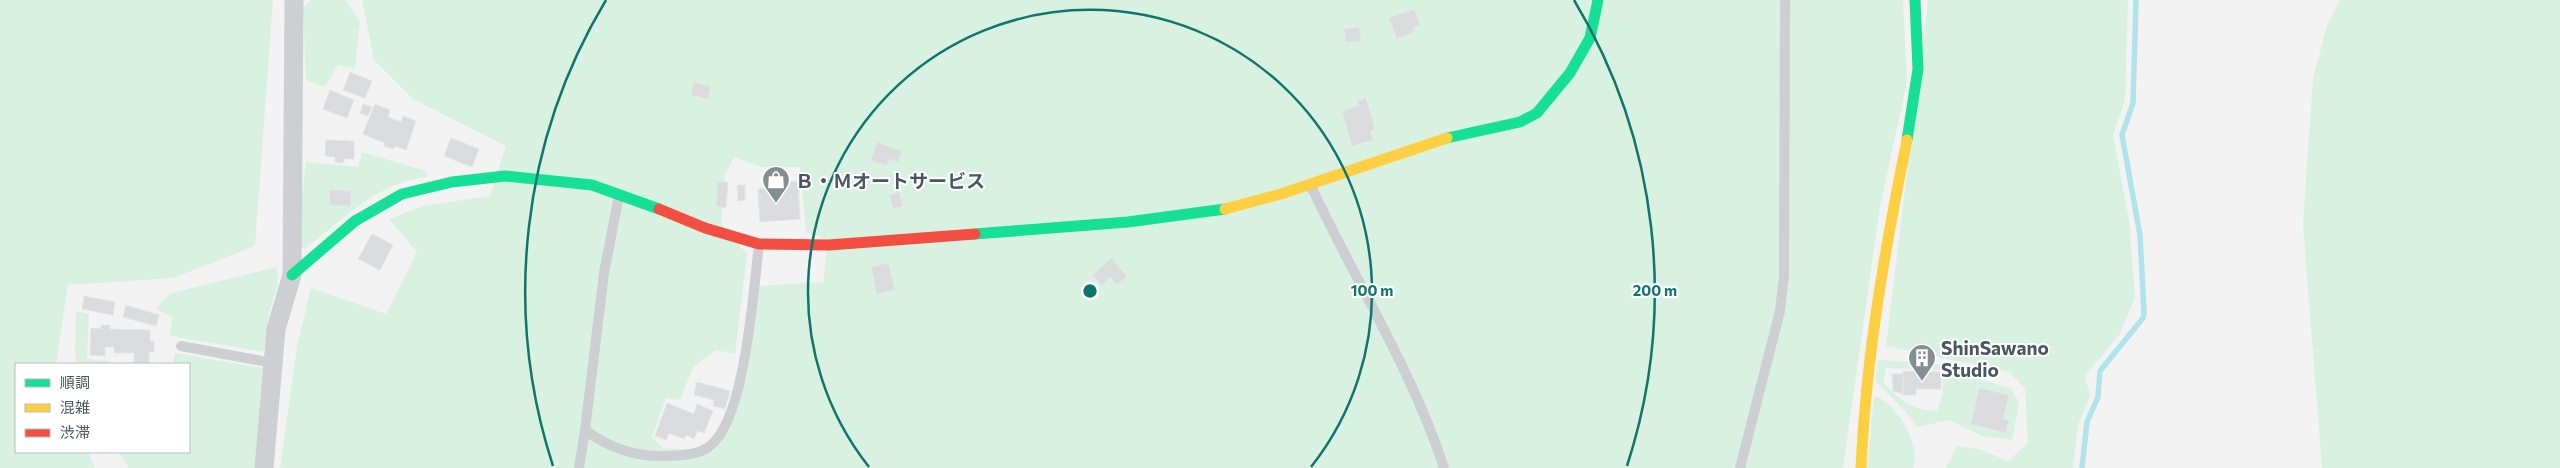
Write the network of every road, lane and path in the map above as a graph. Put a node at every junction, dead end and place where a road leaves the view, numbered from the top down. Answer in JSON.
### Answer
{"nodes":[{"id":1,"x":294,"y":0,"type":"edge"},
{"id":2,"x":1598,"y":0,"type":"edge"},
{"id":3,"x":1786,"y":0,"type":"edge"},
{"id":4,"x":1916,"y":0,"type":"edge"},
{"id":5,"x":1310,"y":184,"type":"junction"},
{"id":6,"x":619,"y":193,"type":"junction"},
{"id":7,"x":759,"y":244,"type":"junction"},
{"id":8,"x":292,"y":275,"type":"junction"},
{"id":9,"x":181,"y":346,"type":"dead end"},
{"id":10,"x":272,"y":363,"type":"junction"},
{"id":11,"x":585,"y":430,"type":"junction"},
{"id":12,"x":264,"y":468,"type":"edge"},
{"id":13,"x":579,"y":468,"type":"edge"},
{"id":14,"x":1444,"y":468,"type":"edge"},
{"id":15,"x":1740,"y":468,"type":"edge"},
{"id":16,"x":1861,"y":468,"type":"edge"}],
"edges":[{"from":1,"to":8,"type":"street"},
{"from":2,"to":5,"type":"street"},
{"from":3,"to":15,"type":"lane"},
{"from":4,"to":16,"type":"street"},
{"from":5,"to":7,"type":"street"},
{"from":5,"to":14,"type":"lane"},
{"from":6,"to":7,"type":"street"},
{"from":6,"to":8,"type":"street"},
{"from":6,"to":11,"type":"lane"},
{"from":7,"to":11,"type":"lane"},
{"from":8,"to":10,"type":"street"},
{"from":9,"to":10,"type":"lane"},
{"from":10,"to":12,"type":"street"},
{"from":11,"to":13,"type":"lane"}]}
